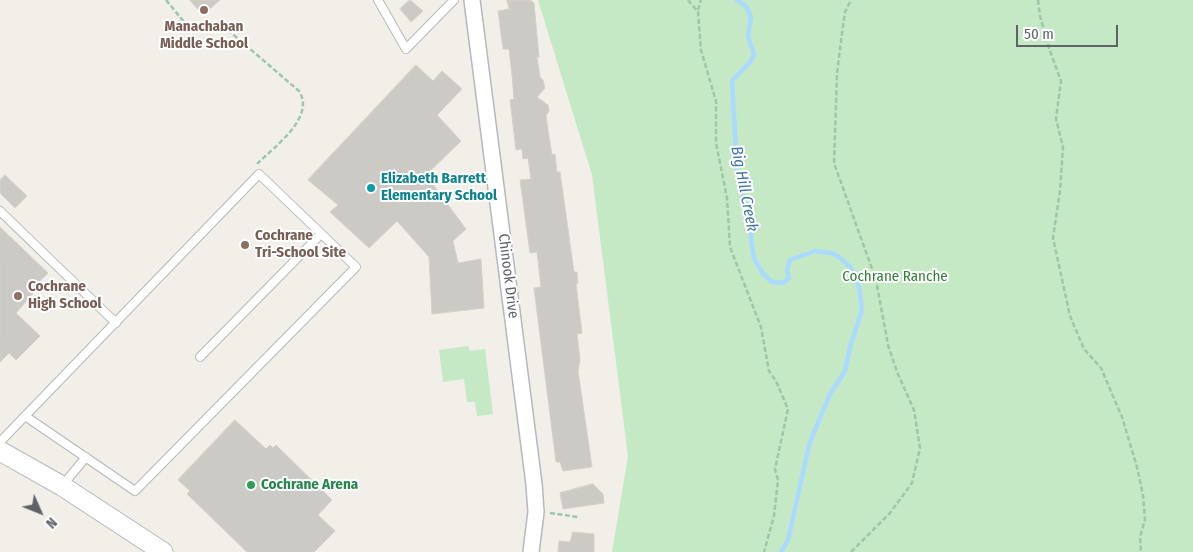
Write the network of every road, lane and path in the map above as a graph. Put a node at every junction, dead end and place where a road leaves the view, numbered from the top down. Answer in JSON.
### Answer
{"nodes":[{"id":1,"x":166,"y":0,"type":"edge"},
{"id":2,"x":378,"y":0,"type":"edge"},
{"id":3,"x":454,"y":0,"type":"edge"},
{"id":4,"x":472,"y":0,"type":"edge"},
{"id":5,"x":688,"y":0,"type":"edge"},
{"id":6,"x":701,"y":0,"type":"edge"},
{"id":7,"x":851,"y":0,"type":"edge"},
{"id":8,"x":1038,"y":0,"type":"edge"},
{"id":9,"x":698,"y":12,"type":"junction"},
{"id":10,"x":254,"y":168,"type":"dead end"},
{"id":11,"x":0,"y":211,"type":"edge"},
{"id":12,"x":321,"y":234,"type":"junction"},
{"id":13,"x":116,"y":323,"type":"junction"},
{"id":14,"x":200,"y":357,"type":"dead end"},
{"id":15,"x":25,"y":416,"type":"junction"},
{"id":16,"x":0,"y":442,"type":"edge"},
{"id":17,"x":0,"y":451,"type":"edge"},
{"id":18,"x":86,"y":458,"type":"junction"},
{"id":19,"x":62,"y":486,"type":"junction"},
{"id":20,"x":547,"y":512,"type":"dead end"},
{"id":21,"x":578,"y":517,"type":"dead end"},
{"id":22,"x":164,"y":552,"type":"edge"},
{"id":23,"x":531,"y":552,"type":"edge"},
{"id":24,"x":764,"y":552,"type":"edge"},
{"id":25,"x":851,"y":552,"type":"edge"},
{"id":26,"x":1141,"y":552,"type":"edge"}],
"edges":[{"from":1,"to":10,"type":"path"},
{"from":2,"to":3,"type":"lane"},
{"from":4,"to":23,"type":"street","name":"Chinook Drive"},
{"from":5,"to":9,"type":"path"},
{"from":6,"to":9,"type":"path"},
{"from":7,"to":25,"type":"path"},
{"from":8,"to":26,"type":"path"},
{"from":9,"to":24,"type":"path"},
{"from":11,"to":13,"type":"lane"},
{"from":12,"to":13,"type":"lane"},
{"from":12,"to":14,"type":"lane"},
{"from":12,"to":18,"type":"lane"},
{"from":13,"to":15,"type":"lane"},
{"from":15,"to":16,"type":"lane"},
{"from":15,"to":18,"type":"lane"},
{"from":17,"to":19,"type":"street"},
{"from":18,"to":19,"type":"lane"},
{"from":19,"to":22,"type":"street"},
{"from":20,"to":21,"type":"path"}]}
